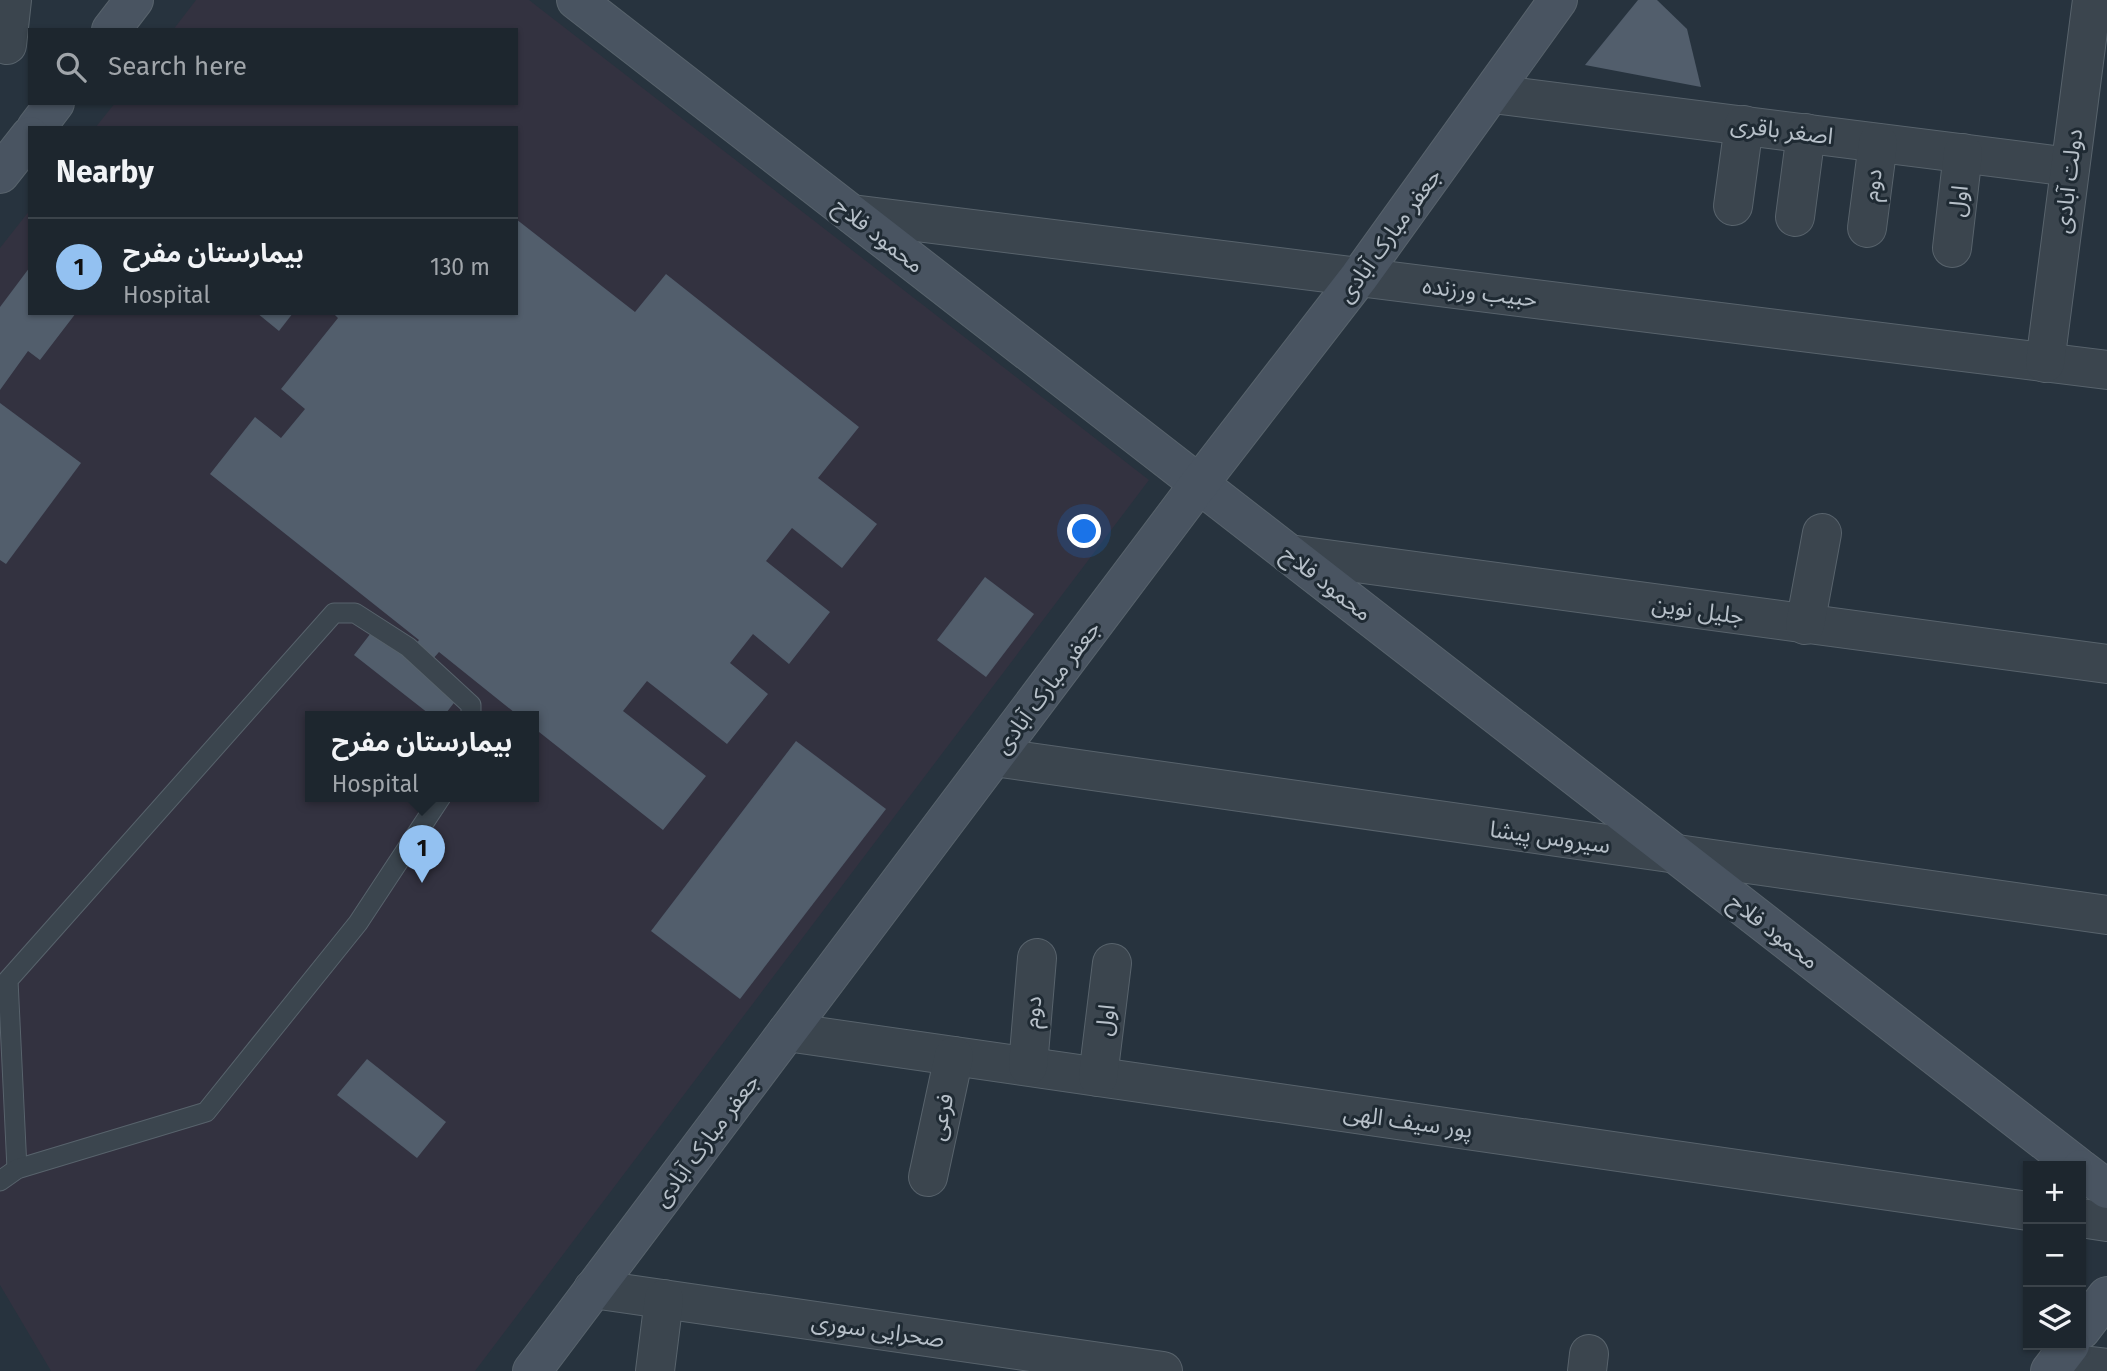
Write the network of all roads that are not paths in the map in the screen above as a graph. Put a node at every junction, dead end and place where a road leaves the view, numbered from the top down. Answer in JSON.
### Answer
{"nodes":[{"id":1,"x":12,"y":0,"type":"edge"},
{"id":2,"x":134,"y":0,"type":"edge"},
{"id":3,"x":576,"y":0,"type":"edge"},
{"id":4,"x":1558,"y":0,"type":"edge"},
{"id":5,"x":2087,"y":0,"type":"edge"},
{"id":6,"x":2092,"y":0,"type":"edge"},
{"id":7,"x":113,"y":28,"type":"edge"},
{"id":8,"x":12,"y":45,"type":"edge"},
{"id":9,"x":1493,"y":94,"type":"junction"},
{"id":10,"x":53,"y":105,"type":"edge"},
{"id":11,"x":1744,"y":125,"type":"junction"},
{"id":12,"x":38,"y":126,"type":"edge"},
{"id":13,"x":1806,"y":133,"type":"junction"},
{"id":14,"x":28,"y":139,"type":"edge"},
{"id":15,"x":1878,"y":143,"type":"junction"},
{"id":16,"x":1963,"y":153,"type":"junction"},
{"id":17,"x":2070,"y":167,"type":"junction"},
{"id":18,"x":0,"y":174,"type":"edge"},
{"id":19,"x":1733,"y":206,"type":"dead end"},
{"id":20,"x":852,"y":215,"type":"junction"},
{"id":21,"x":1796,"y":217,"type":"dead end"},
{"id":22,"x":1867,"y":228,"type":"dead end"},
{"id":23,"x":1952,"y":248,"type":"dead end"},
{"id":24,"x":1359,"y":278,"type":"junction"},
{"id":25,"x":2045,"y":363,"type":"junction"},
{"id":26,"x":2107,"y":370,"type":"edge"},
{"id":27,"x":1199,"y":484,"type":"junction"},
{"id":28,"x":1822,"y":533,"type":"dead end"},
{"id":29,"x":1289,"y":554,"type":"junction"},
{"id":30,"x":1805,"y":625,"type":"junction"},
{"id":31,"x":2107,"y":664,"type":"edge"},
{"id":32,"x":471,"y":711,"type":"edge"},
{"id":33,"x":994,"y":757,"type":"junction"},
{"id":34,"x":438,"y":802,"type":"edge"},
{"id":35,"x":1676,"y":855,"type":"junction"},
{"id":36,"x":2107,"y":915,"type":"edge"},
{"id":37,"x":1037,"y":958,"type":"dead end"},
{"id":38,"x":1112,"y":963,"type":"dead end"},
{"id":39,"x":787,"y":1032,"type":"junction"},
{"id":40,"x":954,"y":1056,"type":"junction"},
{"id":41,"x":1028,"y":1066,"type":"junction"},
{"id":42,"x":1098,"y":1077,"type":"junction"},
{"id":43,"x":2070,"y":1161,"type":"edge"},
{"id":44,"x":18,"y":1169,"type":"junction"},
{"id":45,"x":2086,"y":1173,"type":"edge"},
{"id":46,"x":928,"y":1177,"type":"dead end"},
{"id":47,"x":0,"y":1181,"type":"edge"},
{"id":48,"x":2107,"y":1189,"type":"edge"},
{"id":49,"x":2023,"y":1210,"type":"edge"},
{"id":50,"x":2086,"y":1219,"type":"edge"},
{"id":51,"x":2107,"y":1222,"type":"edge"},
{"id":52,"x":593,"y":1289,"type":"junction"},
{"id":53,"x":2107,"y":1296,"type":"edge"},
{"id":54,"x":664,"y":1299,"type":"junction"},
{"id":55,"x":2086,"y":1323,"type":"edge"},
{"id":56,"x":2059,"y":1359,"type":"edge"},
{"id":57,"x":2107,"y":1368,"type":"edge"},
{"id":58,"x":532,"y":1371,"type":"edge"},
{"id":59,"x":655,"y":1371,"type":"edge"},
{"id":60,"x":1158,"y":1371,"type":"edge"}],
"edges":[{"from":1,"to":8,"type":"street"},
{"from":2,"to":7,"type":"street"},
{"from":3,"to":20,"type":"street","name":"محمود فلاح"},
{"from":4,"to":9,"type":"street","name":"جعفر مبارک آبادی"},
{"from":5,"to":6,"type":"street"},
{"from":6,"to":17,"type":"street","name":"دولت آبادی"},
{"from":9,"to":11,"type":"street","name":"اصغر باقری"},
{"from":9,"to":24,"type":"street","name":"جعفر مبارک آبادی"},
{"from":10,"to":12,"type":"street"},
{"from":11,"to":13,"type":"street","name":"اصغر باقری"},
{"from":11,"to":19,"type":"street"},
{"from":13,"to":15,"type":"street","name":"اصغر باقری"},
{"from":13,"to":21,"type":"street"},
{"from":14,"to":18,"type":"street"},
{"from":15,"to":16,"type":"street","name":"اصغر باقری"},
{"from":15,"to":22,"type":"street","name":"دوم"},
{"from":16,"to":17,"type":"street","name":"اصغر باقری"},
{"from":16,"to":23,"type":"street","name":"اول"},
{"from":17,"to":25,"type":"street","name":"دولت آبادی"},
{"from":20,"to":24,"type":"street","name":"حبیب ورزنده"},
{"from":20,"to":27,"type":"street","name":"محمود فلاح"},
{"from":24,"to":25,"type":"street","name":"حبیب ورزنده"},
{"from":24,"to":27,"type":"street","name":"جعفر مبارک آبادی"},
{"from":25,"to":26,"type":"street","name":"حبیب ورزنده"},
{"from":27,"to":29,"type":"street","name":"محمود فلاح"},
{"from":27,"to":33,"type":"street","name":"جعفر مبارک آبادی"},
{"from":28,"to":30,"type":"street"},
{"from":29,"to":30,"type":"street","name":"جلیل نوین"},
{"from":29,"to":35,"type":"street","name":"محمود فلاح"},
{"from":30,"to":31,"type":"street","name":"جلیل نوین"},
{"from":32,"to":44,"type":"lane"},
{"from":33,"to":35,"type":"street","name":"سیروس پیشا"},
{"from":33,"to":39,"type":"street","name":"جعفر مبارک آبادی"},
{"from":34,"to":44,"type":"lane"},
{"from":35,"to":36,"type":"street","name":"سیروس پیشا"},
{"from":35,"to":43,"type":"street","name":"محمود فلاح"},
{"from":37,"to":41,"type":"street","name":"دوم"},
{"from":38,"to":42,"type":"street","name":"اول"},
{"from":39,"to":40,"type":"street","name":"پور سیف الهی"},
{"from":39,"to":52,"type":"street","name":"جعفر مبارک آبادی"},
{"from":40,"to":41,"type":"street","name":"پور سیف الهی"},
{"from":40,"to":46,"type":"street","name":"فرعی"},
{"from":41,"to":42,"type":"street","name":"پور سیف الهی"},
{"from":42,"to":49,"type":"street","name":"پور سیف الهی"},
{"from":44,"to":47,"type":"lane"},
{"from":45,"to":48,"type":"street","name":"محمود فلاح"},
{"from":50,"to":51,"type":"street"},
{"from":52,"to":54,"type":"street","name":"صحرایی سوری"},
{"from":52,"to":58,"type":"street","name":"جعفر مبارک آبادی"},
{"from":53,"to":55,"type":"street"},
{"from":54,"to":59,"type":"street"},
{"from":54,"to":60,"type":"street","name":"صحرایی سوری"},
{"from":56,"to":57,"type":"street"}]}
